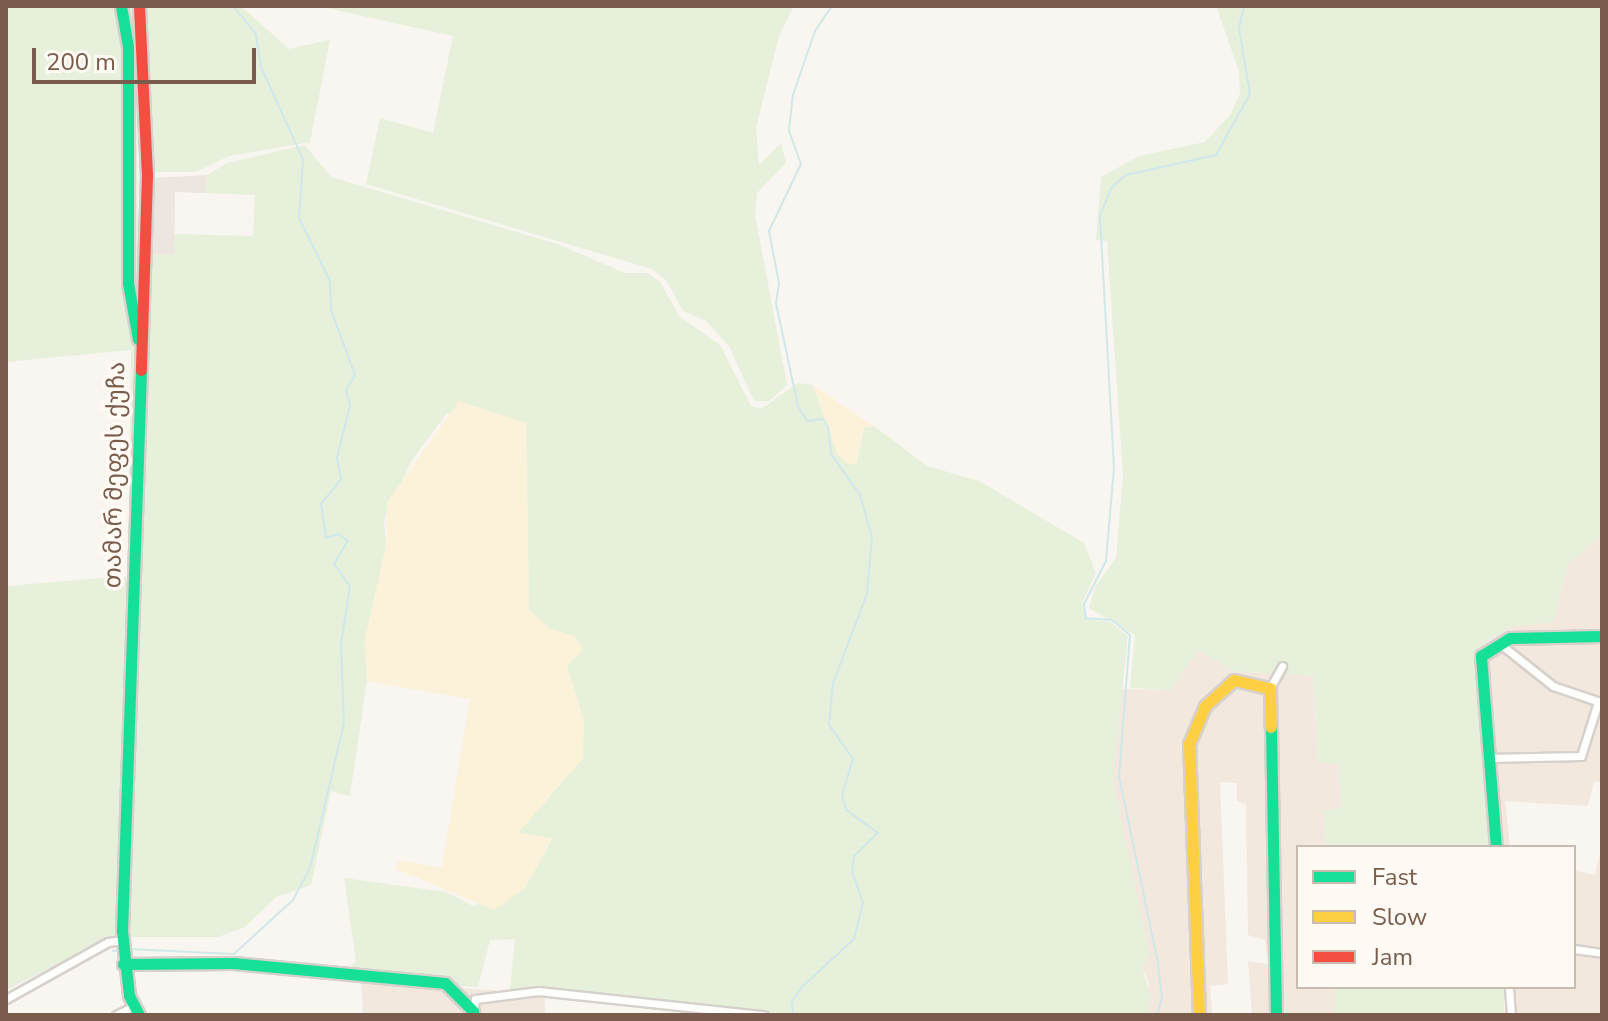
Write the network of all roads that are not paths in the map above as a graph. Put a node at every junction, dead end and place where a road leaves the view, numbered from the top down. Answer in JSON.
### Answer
{"nodes":[{"id":1,"x":121,"y":6,"type":"edge"},
{"id":2,"x":139,"y":6,"type":"edge"},
{"id":3,"x":140,"y":348,"type":"junction"},
{"id":4,"x":1602,"y":636,"type":"edge"},
{"id":5,"x":1499,"y":643,"type":"junction"},
{"id":6,"x":1282,"y":666,"type":"dead end"},
{"id":7,"x":1270,"y":688,"type":"junction"},
{"id":8,"x":1600,"y":702,"type":"edge"},
{"id":9,"x":1487,"y":758,"type":"junction"},
{"id":10,"x":1496,"y":845,"type":"edge"},
{"id":11,"x":1576,"y":949,"type":"edge"},
{"id":12,"x":123,"y":951,"type":"junction"},
{"id":13,"x":1602,"y":953,"type":"edge"},
{"id":14,"x":1509,"y":989,"type":"edge"},
{"id":15,"x":6,"y":999,"type":"edge"},
{"id":16,"x":137,"y":1011,"type":"edge"},
{"id":17,"x":473,"y":1013,"type":"edge"},
{"id":18,"x":116,"y":1015,"type":"edge"},
{"id":19,"x":764,"y":1015,"type":"edge"},
{"id":20,"x":1199,"y":1015,"type":"edge"},
{"id":21,"x":1276,"y":1015,"type":"edge"},
{"id":22,"x":1511,"y":1015,"type":"edge"}],
"edges":[{"from":1,"to":3,"type":"street"},
{"from":2,"to":3,"type":"street","name":"თამარ მეფეს ქუჩა"},
{"from":3,"to":12,"type":"street","name":"თამარ მეფეს ქუჩა"},
{"from":4,"to":5,"type":"street"},
{"from":5,"to":8,"type":"street"},
{"from":5,"to":9,"type":"street"},
{"from":6,"to":7,"type":"street"},
{"from":7,"to":20,"type":"street"},
{"from":7,"to":21,"type":"street"},
{"from":8,"to":9,"type":"street"},
{"from":9,"to":10,"type":"street"},
{"from":11,"to":13,"type":"street"},
{"from":12,"to":15,"type":"street"},
{"from":12,"to":16,"type":"street","name":"თამარ მეფეს ქუჩა"},
{"from":12,"to":17,"type":"street"},
{"from":14,"to":22,"type":"street"},
{"from":16,"to":18,"type":"street"},
{"from":17,"to":19,"type":"street"}]}
